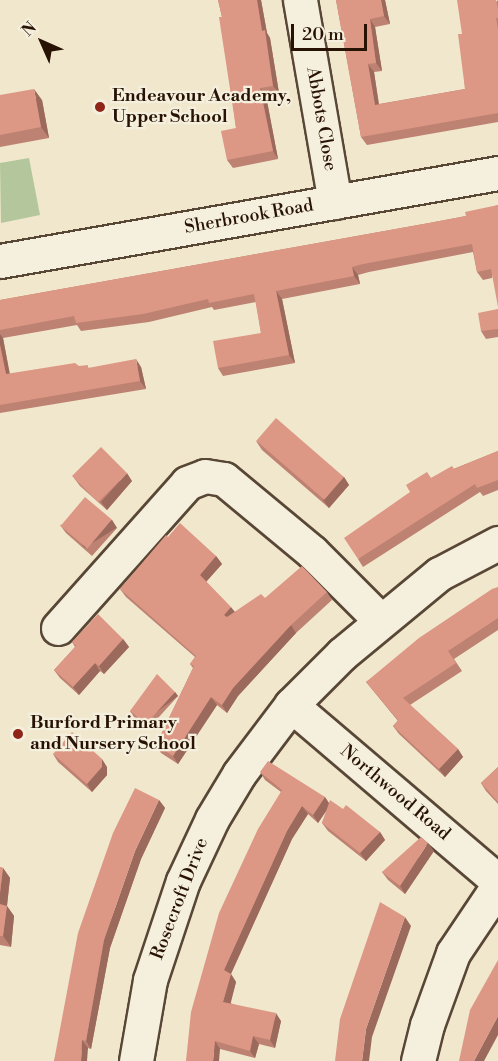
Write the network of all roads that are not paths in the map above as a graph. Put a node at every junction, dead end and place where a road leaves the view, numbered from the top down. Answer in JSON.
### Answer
{"nodes":[{"id":1,"x":300,"y":0,"type":"edge"},
{"id":2,"x":498,"y":173,"type":"edge"},
{"id":3,"x":335,"y":202,"type":"junction"},
{"id":4,"x":0,"y":261,"type":"edge"},
{"id":5,"x":498,"y":543,"type":"edge"},
{"id":6,"x":380,"y":620,"type":"junction"},
{"id":7,"x":58,"y":628,"type":"dead end"},
{"id":8,"x":291,"y":705,"type":"junction"},
{"id":9,"x":498,"y":881,"type":"edge"},
{"id":10,"x":498,"y":886,"type":"edge"},
{"id":11,"x":136,"y":1061,"type":"edge"},
{"id":12,"x":418,"y":1061,"type":"edge"}],
"edges":[{"from":1,"to":3,"type":"street","name":"Abbots Close"},
{"from":2,"to":3,"type":"street","name":"Sherbrook Road"},
{"from":3,"to":4,"type":"street","name":"Sherbrook Road"},
{"from":5,"to":6,"type":"street","name":"Rosecroft Drive"},
{"from":6,"to":7,"type":"street"},
{"from":6,"to":8,"type":"street","name":"Rosecroft Drive"},
{"from":8,"to":9,"type":"street","name":"Northwood Road"},
{"from":8,"to":11,"type":"street","name":"Rosecroft Drive"},
{"from":10,"to":12,"type":"street"}]}
